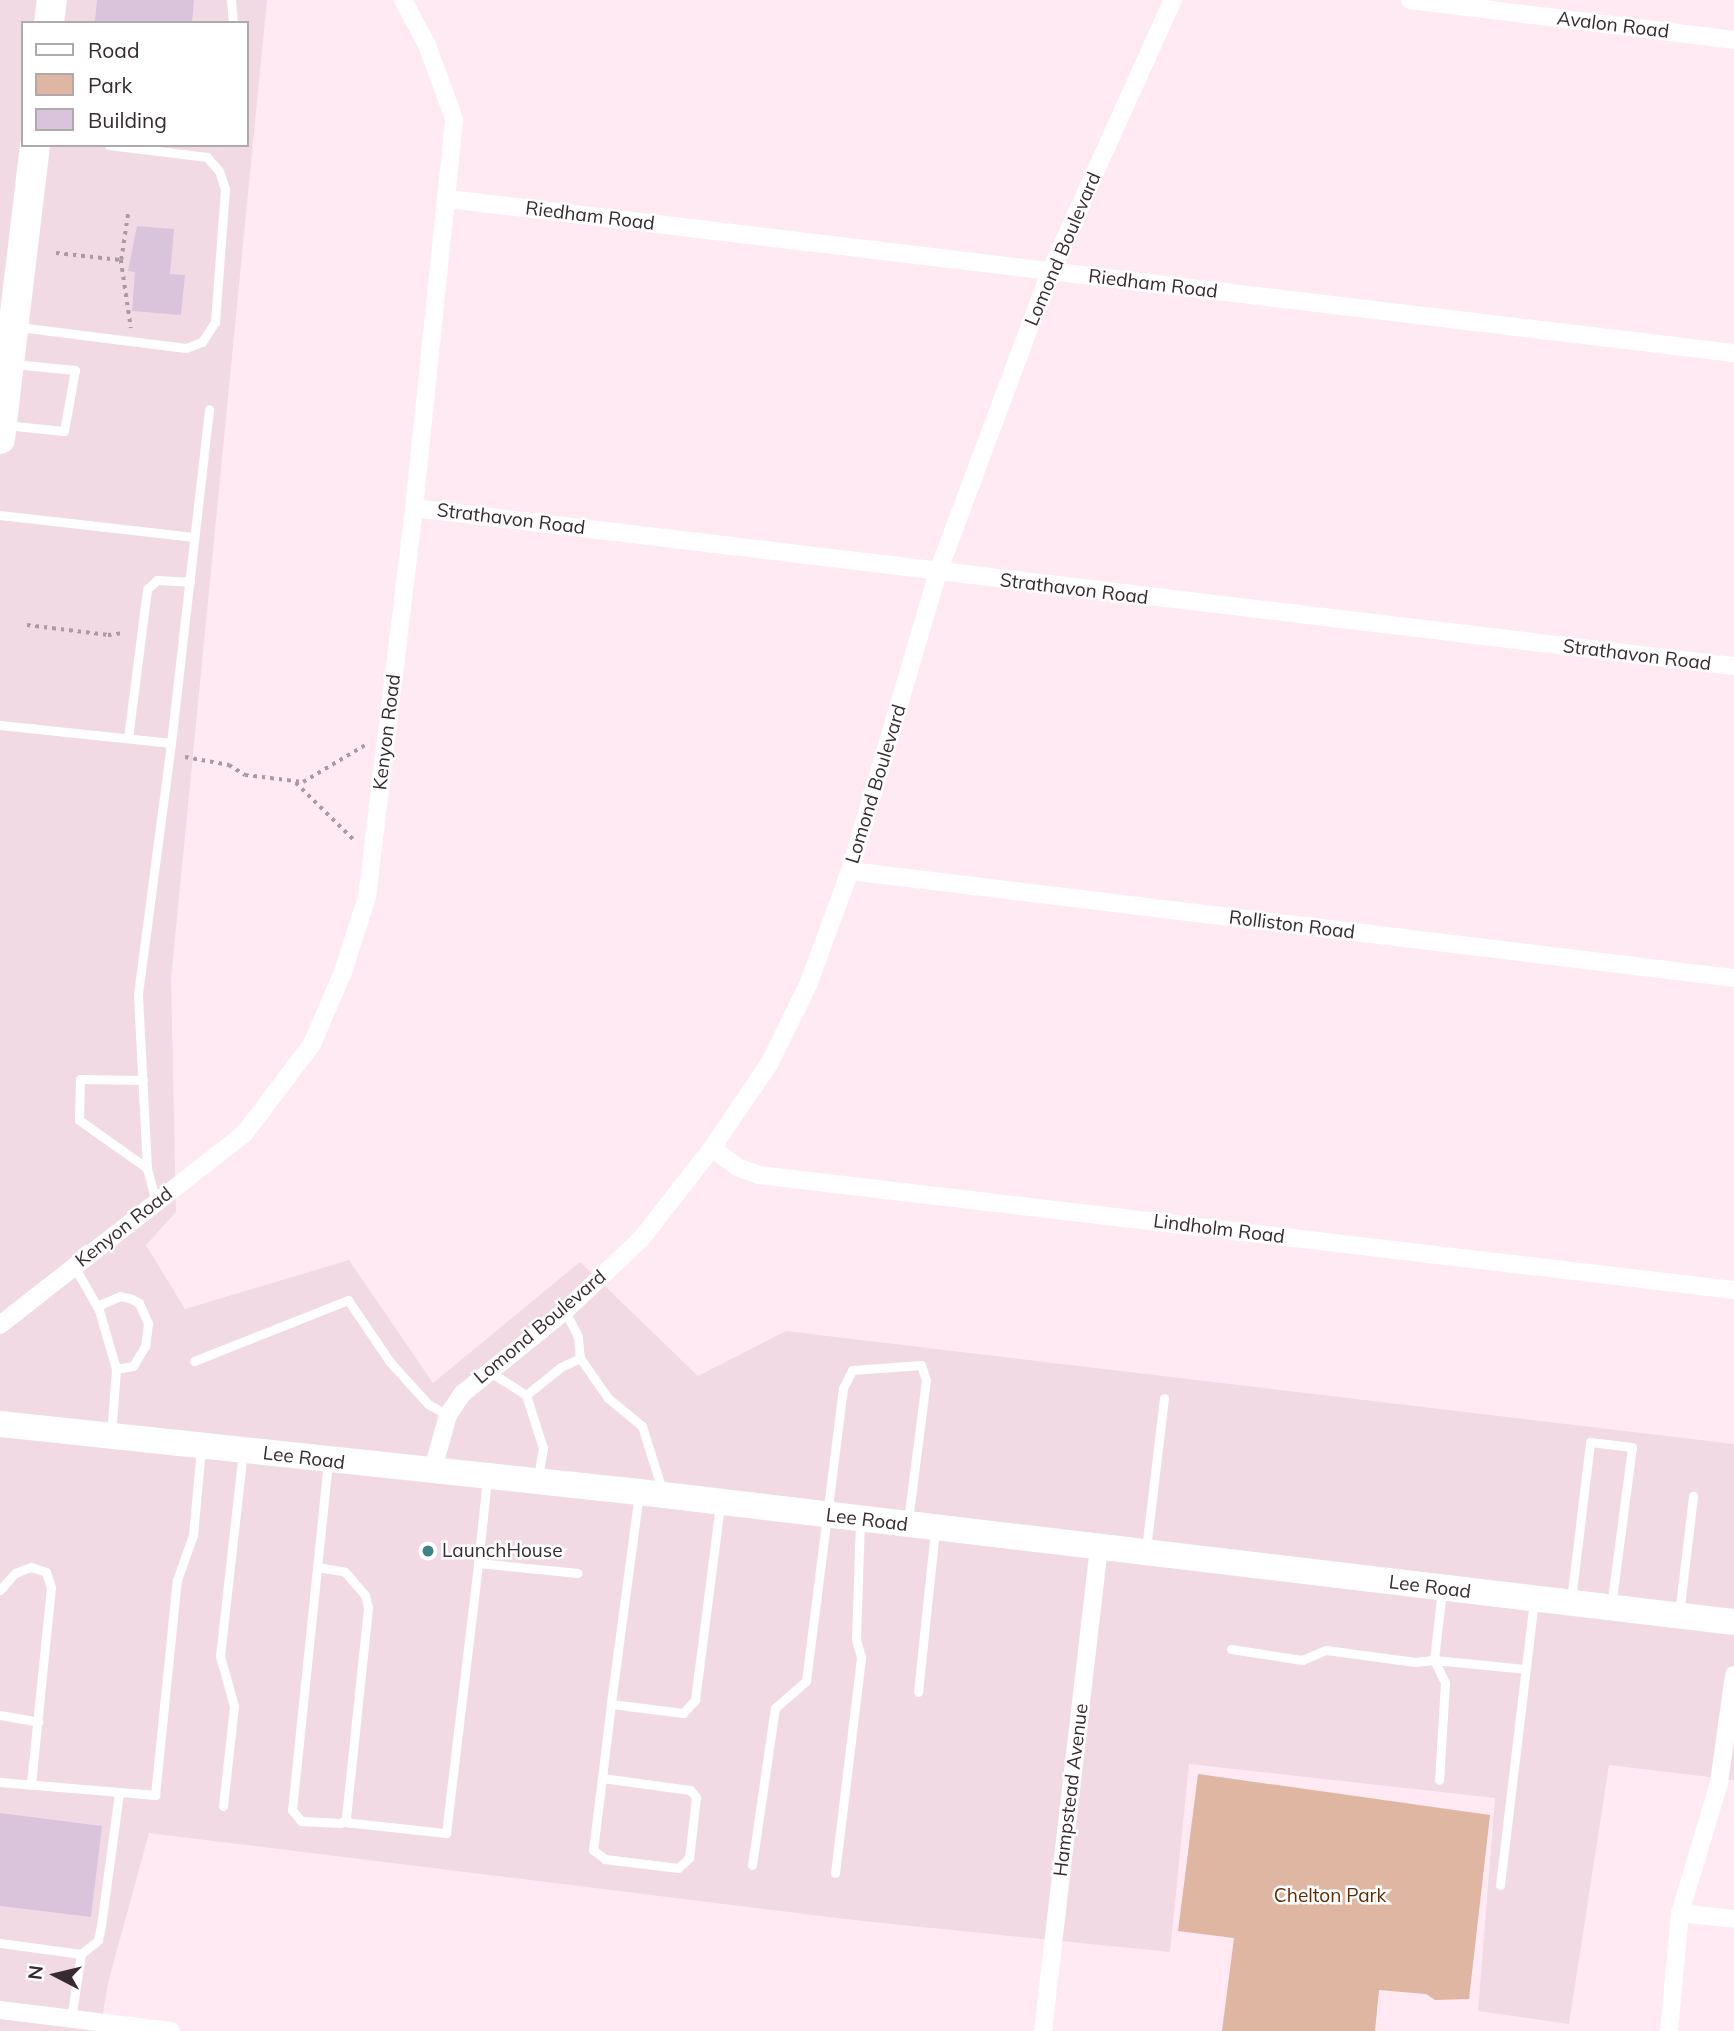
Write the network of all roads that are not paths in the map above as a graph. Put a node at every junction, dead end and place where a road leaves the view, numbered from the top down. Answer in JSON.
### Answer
{"nodes":[{"id":1,"x":52,"y":0,"type":"edge"},
{"id":2,"x":231,"y":0,"type":"edge"},
{"id":3,"x":403,"y":0,"type":"edge"},
{"id":4,"x":1173,"y":0,"type":"edge"},
{"id":5,"x":1409,"y":0,"type":"edge"},
{"id":6,"x":49,"y":21,"type":"edge"},
{"id":7,"x":233,"y":21,"type":"edge"},
{"id":8,"x":1734,"y":40,"type":"edge"},
{"id":9,"x":35,"y":147,"type":"edge"},
{"id":10,"x":125,"y":147,"type":"edge"},
{"id":11,"x":448,"y":199,"type":"junction"},
{"id":12,"x":1051,"y":272,"type":"junction"},
{"id":13,"x":13,"y":327,"type":"junction"},
{"id":14,"x":1734,"y":353,"type":"edge"},
{"id":15,"x":9,"y":363,"type":"junction"},
{"id":16,"x":209,"y":409,"type":"dead end"},
{"id":17,"x":1,"y":432,"type":"edge"},
{"id":18,"x":414,"y":508,"type":"junction"},
{"id":19,"x":0,"y":515,"type":"edge"},
{"id":20,"x":194,"y":537,"type":"junction"},
{"id":21,"x":938,"y":572,"type":"junction"},
{"id":22,"x":190,"y":582,"type":"junction"},
{"id":23,"x":1734,"y":666,"type":"edge"},
{"id":24,"x":0,"y":725,"type":"edge"},
{"id":25,"x":128,"y":738,"type":"junction"},
{"id":26,"x":171,"y":743,"type":"junction"},
{"id":27,"x":850,"y":871,"type":"junction"},
{"id":28,"x":1734,"y":978,"type":"edge"},
{"id":29,"x":143,"y":1080,"type":"junction"},
{"id":30,"x":712,"y":1148,"type":"junction"},
{"id":31,"x":147,"y":1168,"type":"junction"},
{"id":32,"x":156,"y":1202,"type":"junction"},
{"id":33,"x":74,"y":1266,"type":"junction"},
{"id":34,"x":1734,"y":1290,"type":"edge"},
{"id":35,"x":97,"y":1306,"type":"junction"},
{"id":36,"x":565,"y":1311,"type":"junction"},
{"id":37,"x":0,"y":1325,"type":"edge"},
{"id":38,"x":580,"y":1358,"type":"junction"},
{"id":39,"x":194,"y":1361,"type":"dead end"},
{"id":40,"x":116,"y":1369,"type":"junction"},
{"id":41,"x":488,"y":1371,"type":"junction"},
{"id":42,"x":526,"y":1395,"type":"junction"},
{"id":43,"x":1164,"y":1398,"type":"dead end"},
{"id":44,"x":448,"y":1415,"type":"junction"},
{"id":45,"x":0,"y":1424,"type":"edge"},
{"id":46,"x":111,"y":1436,"type":"junction"},
{"id":47,"x":201,"y":1446,"type":"junction"},
{"id":48,"x":243,"y":1451,"type":"junction"},
{"id":49,"x":328,"y":1461,"type":"junction"},
{"id":50,"x":432,"y":1472,"type":"junction"},
{"id":51,"x":488,"y":1477,"type":"junction"},
{"id":52,"x":538,"y":1482,"type":"junction"},
{"id":53,"x":651,"y":1494,"type":"junction"},
{"id":54,"x":1693,"y":1496,"type":"dead end"},
{"id":55,"x":720,"y":1502,"type":"junction"},
{"id":56,"x":828,"y":1515,"type":"junction"},
{"id":57,"x":860,"y":1519,"type":"junction"},
{"id":58,"x":908,"y":1525,"type":"junction"},
{"id":59,"x":935,"y":1528,"type":"junction"},
{"id":60,"x":1099,"y":1548,"type":"junction"},
{"id":61,"x":1146,"y":1554,"type":"junction"},
{"id":62,"x":478,"y":1563,"type":"junction"},
{"id":63,"x":318,"y":1567,"type":"junction"},
{"id":64,"x":578,"y":1573,"type":"dead end"},
{"id":65,"x":1442,"y":1588,"type":"junction"},
{"id":66,"x":0,"y":1590,"type":"edge"},
{"id":67,"x":1534,"y":1599,"type":"junction"},
{"id":68,"x":1570,"y":1603,"type":"junction"},
{"id":69,"x":1611,"y":1608,"type":"junction"},
{"id":70,"x":1679,"y":1616,"type":"junction"},
{"id":71,"x":1734,"y":1622,"type":"edge"},
{"id":72,"x":1231,"y":1649,"type":"dead end"},
{"id":73,"x":1434,"y":1660,"type":"junction"},
{"id":74,"x":1525,"y":1669,"type":"junction"},
{"id":75,"x":1734,"y":1675,"type":"edge"},
{"id":76,"x":918,"y":1692,"type":"dead end"},
{"id":77,"x":611,"y":1704,"type":"junction"},
{"id":78,"x":0,"y":1715,"type":"edge"},
{"id":79,"x":38,"y":1722,"type":"junction"},
{"id":80,"x":601,"y":1779,"type":"junction"},
{"id":81,"x":1438,"y":1780,"type":"dead end"},
{"id":82,"x":0,"y":1782,"type":"edge"},
{"id":83,"x":31,"y":1785,"type":"junction"},
{"id":84,"x":119,"y":1793,"type":"junction"},
{"id":85,"x":223,"y":1805,"type":"dead end"},
{"id":86,"x":344,"y":1822,"type":"junction"},
{"id":87,"x":752,"y":1865,"type":"dead end"},
{"id":88,"x":835,"y":1873,"type":"dead end"},
{"id":89,"x":1500,"y":1885,"type":"dead end"},
{"id":90,"x":1680,"y":1913,"type":"junction"},
{"id":91,"x":1734,"y":1919,"type":"edge"},
{"id":92,"x":0,"y":1943,"type":"edge"},
{"id":93,"x":81,"y":1954,"type":"junction"},
{"id":94,"x":0,"y":2010,"type":"edge"},
{"id":95,"x":71,"y":2019,"type":"junction"},
{"id":96,"x":171,"y":2031,"type":"edge"},
{"id":97,"x":1043,"y":2031,"type":"edge"},
{"id":98,"x":1669,"y":2031,"type":"edge"}],
"edges":[{"from":1,"to":6,"type":"main road"},
{"from":2,"to":7,"type":"lane"},
{"from":3,"to":11,"type":"street","name":"Kenyon Road"},
{"from":4,"to":12,"type":"street","name":"Lomond Boulevard"},
{"from":5,"to":8,"type":"street","name":"Avalon Road"},
{"from":9,"to":13,"type":"main road"},
{"from":10,"to":13,"type":"lane"},
{"from":11,"to":12,"type":"street","name":"Riedham Road"},
{"from":11,"to":18,"type":"street","name":"Kenyon Road"},
{"from":12,"to":14,"type":"street","name":"Riedham Road"},
{"from":12,"to":21,"type":"street","name":"Lomond Boulevard"},
{"from":13,"to":15,"type":"main road"},
{"from":15,"to":17,"type":"main road"},
{"from":15,"to":17,"type":"lane"},
{"from":16,"to":20,"type":"lane"},
{"from":18,"to":21,"type":"street","name":"Strathavon Road"},
{"from":18,"to":32,"type":"street","name":"Kenyon Road"},
{"from":19,"to":20,"type":"lane"},
{"from":20,"to":22,"type":"lane"},
{"from":21,"to":23,"type":"street","name":"Strathavon Road"},
{"from":21,"to":27,"type":"street","name":"Lomond Boulevard"},
{"from":22,"to":25,"type":"lane"},
{"from":22,"to":26,"type":"lane"},
{"from":24,"to":25,"type":"lane"},
{"from":25,"to":26,"type":"lane"},
{"from":26,"to":29,"type":"lane"},
{"from":27,"to":28,"type":"street","name":"Rolliston Road"},
{"from":27,"to":30,"type":"street","name":"Lomond Boulevard"},
{"from":29,"to":31,"type":"lane"},
{"from":29,"to":31,"type":"lane"},
{"from":30,"to":34,"type":"street","name":"Lindholm Road"},
{"from":30,"to":36,"type":"street","name":"Lomond Boulevard"},
{"from":31,"to":32,"type":"lane"},
{"from":32,"to":33,"type":"street","name":"Kenyon Road"},
{"from":33,"to":35,"type":"lane"},
{"from":33,"to":37,"type":"street","name":"Kenyon Road"},
{"from":35,"to":40,"type":"lane"},
{"from":35,"to":40,"type":"lane"},
{"from":36,"to":38,"type":"lane"},
{"from":36,"to":41,"type":"street","name":"Lomond Boulevard"},
{"from":38,"to":42,"type":"lane"},
{"from":38,"to":53,"type":"lane"},
{"from":39,"to":44,"type":"lane"},
{"from":40,"to":46,"type":"lane"},
{"from":41,"to":42,"type":"lane"},
{"from":41,"to":44,"type":"street","name":"Lomond Boulevard"},
{"from":42,"to":52,"type":"lane"},
{"from":43,"to":61,"type":"lane"},
{"from":44,"to":50,"type":"street","name":"Lomond Boulevard"},
{"from":45,"to":46,"type":"main road","name":"Lee Road"},
{"from":46,"to":47,"type":"main road","name":"Lee Road"},
{"from":47,"to":48,"type":"main road","name":"Lee Road"},
{"from":47,"to":84,"type":"lane"},
{"from":48,"to":49,"type":"main road","name":"Lee Road"},
{"from":48,"to":85,"type":"lane"},
{"from":49,"to":50,"type":"main road","name":"Lee Road"},
{"from":49,"to":63,"type":"lane"},
{"from":50,"to":51,"type":"main road","name":"Lee Road"},
{"from":51,"to":52,"type":"main road","name":"Lee Road"},
{"from":51,"to":62,"type":"lane"},
{"from":52,"to":53,"type":"main road","name":"Lee Road"},
{"from":53,"to":55,"type":"main road","name":"Lee Road"},
{"from":53,"to":77,"type":"lane"},
{"from":54,"to":70,"type":"lane"},
{"from":55,"to":56,"type":"main road","name":"Lee Road"},
{"from":55,"to":77,"type":"lane"},
{"from":56,"to":57,"type":"main road","name":"Lee Road"},
{"from":56,"to":58,"type":"lane"},
{"from":56,"to":87,"type":"lane"},
{"from":57,"to":58,"type":"main road","name":"Lee Road"},
{"from":57,"to":88,"type":"lane"},
{"from":58,"to":59,"type":"main road","name":"Lee Road"},
{"from":59,"to":60,"type":"main road","name":"Lee Road"},
{"from":59,"to":76,"type":"lane"},
{"from":60,"to":61,"type":"main road","name":"Lee Road"},
{"from":60,"to":97,"type":"street","name":"Hampstead Avenue"},
{"from":61,"to":65,"type":"main road","name":"Lee Road"},
{"from":62,"to":64,"type":"lane"},
{"from":62,"to":86,"type":"lane"},
{"from":63,"to":86,"type":"lane"},
{"from":63,"to":86,"type":"lane"},
{"from":65,"to":67,"type":"main road","name":"Lee Road"},
{"from":65,"to":73,"type":"lane"},
{"from":66,"to":79,"type":"lane"},
{"from":67,"to":68,"type":"main road","name":"Lee Road"},
{"from":67,"to":74,"type":"lane"},
{"from":68,"to":69,"type":"main road","name":"Lee Road"},
{"from":68,"to":69,"type":"lane"},
{"from":69,"to":70,"type":"main road","name":"Lee Road"},
{"from":70,"to":71,"type":"main road","name":"Lee Road"},
{"from":72,"to":73,"type":"lane"},
{"from":73,"to":74,"type":"lane"},
{"from":73,"to":81,"type":"lane"},
{"from":74,"to":89,"type":"lane"},
{"from":75,"to":90,"type":"street"},
{"from":77,"to":80,"type":"lane"},
{"from":78,"to":79,"type":"lane"},
{"from":79,"to":83,"type":"lane"},
{"from":80,"to":80,"type":"lane"},
{"from":82,"to":83,"type":"lane"},
{"from":83,"to":84,"type":"lane"},
{"from":84,"to":93,"type":"lane"},
{"from":90,"to":91,"type":"street"},
{"from":90,"to":98,"type":"street"},
{"from":92,"to":93,"type":"lane"},
{"from":93,"to":95,"type":"lane"},
{"from":94,"to":95,"type":"street"},
{"from":95,"to":96,"type":"street"}]}
